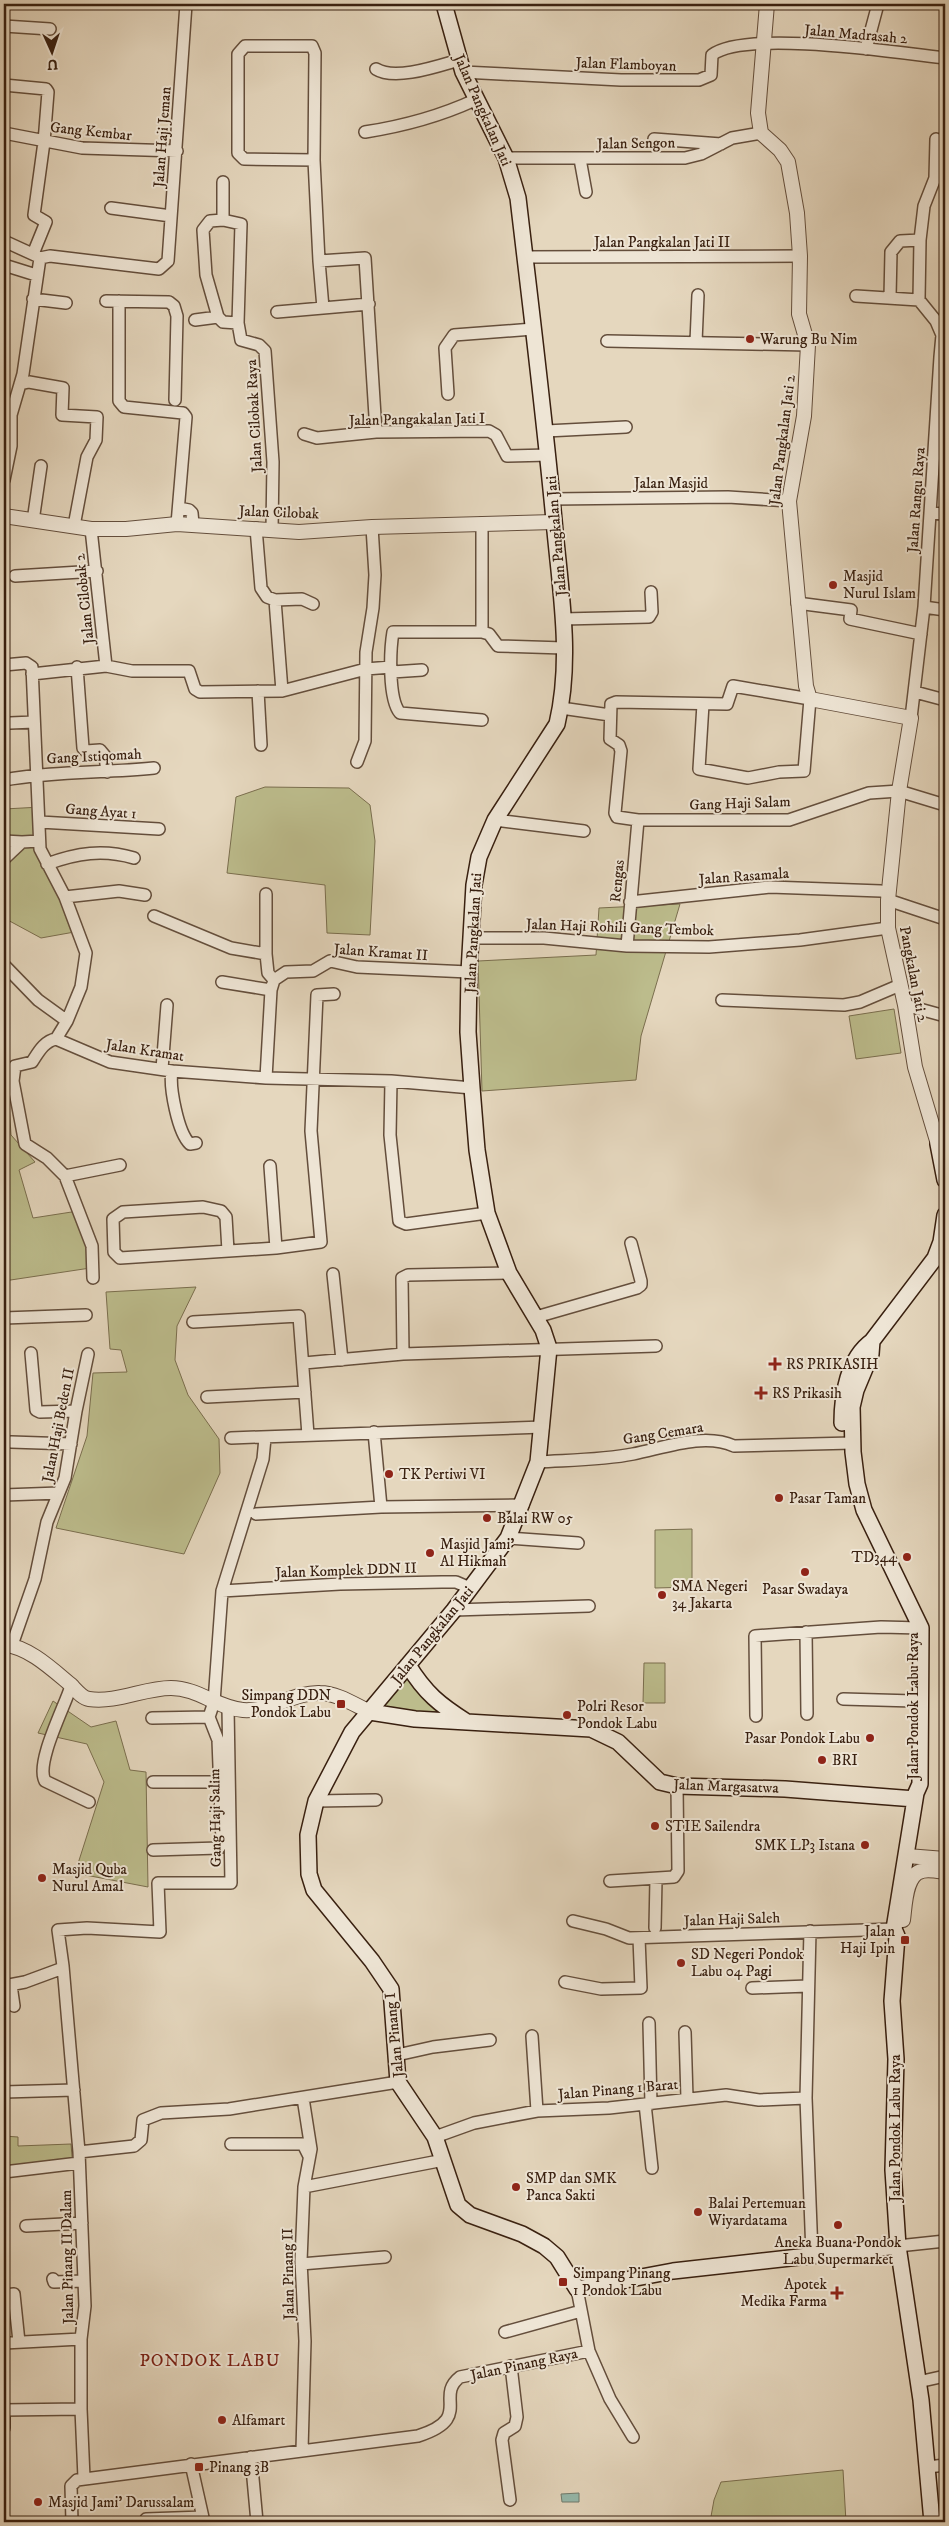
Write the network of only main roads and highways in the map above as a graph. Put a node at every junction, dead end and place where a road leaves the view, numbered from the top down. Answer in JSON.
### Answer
{"nodes":[{"id":1,"x":444,"y":4,"type":"edge"},
{"id":2,"x":942,"y":1144,"type":"edge"},
{"id":3,"x":945,"y":1174,"type":"edge"},
{"id":4,"x":945,"y":1180,"type":"edge"},
{"id":5,"x":945,"y":1215,"type":"edge"},
{"id":6,"x":408,"y":1665,"type":"junction"},
{"id":7,"x":370,"y":1712,"type":"junction"},
{"id":8,"x":467,"y":1723,"type":"junction"},
{"id":9,"x":915,"y":1783,"type":"junction"},
{"id":10,"x":897,"y":2239,"type":"junction"},
{"id":11,"x":932,"y":2522,"type":"edge"}],
"edges":[{"from":1,"to":6,"type":"main road","name":"Jalan Pangkalan Jati"},
{"from":2,"to":3,"type":"main road"},
{"from":3,"to":4,"type":"main road"},
{"from":5,"to":9,"type":"main road","name":"Jalan Pondok Labu Raya"},
{"from":6,"to":7,"type":"main road","name":"Jalan Pangkalan Jati"},
{"from":6,"to":8,"type":"main road"},
{"from":7,"to":8,"type":"main road","name":"Jalan Margasatwa"},
{"from":7,"to":10,"type":"main road","name":"Jalan Pinang I"},
{"from":8,"to":9,"type":"main road","name":"Jalan Margasatwa"},
{"from":9,"to":10,"type":"main road","name":"Jalan Pondok Labu Raya"},
{"from":10,"to":11,"type":"main road","name":"Jalan Pondok Labu Raya"}]}
